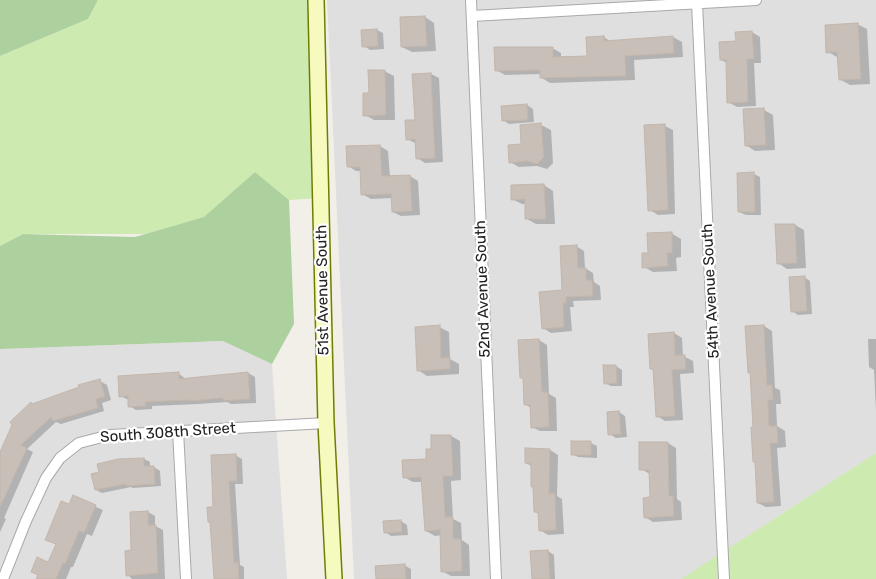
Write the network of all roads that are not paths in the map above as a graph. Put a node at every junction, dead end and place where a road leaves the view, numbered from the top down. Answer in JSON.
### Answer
{"nodes":[{"id":1,"x":316,"y":0,"type":"edge"},
{"id":2,"x":471,"y":0,"type":"edge"},
{"id":3,"x":756,"y":0,"type":"edge"},
{"id":4,"x":697,"y":3,"type":"junction"},
{"id":5,"x":472,"y":16,"type":"junction"},
{"id":6,"x":326,"y":423,"type":"junction"},
{"id":7,"x":178,"y":431,"type":"junction"},
{"id":8,"x":3,"y":579,"type":"edge"},
{"id":9,"x":186,"y":579,"type":"edge"},
{"id":10,"x":334,"y":579,"type":"edge"},
{"id":11,"x":496,"y":579,"type":"edge"},
{"id":12,"x":724,"y":579,"type":"edge"}],
"edges":[{"from":1,"to":6,"type":"main road","name":"51st Avenue South"},
{"from":2,"to":5,"type":"street","name":"52nd Avenue South"},
{"from":3,"to":4,"type":"street"},
{"from":4,"to":5,"type":"street"},
{"from":4,"to":12,"type":"street","name":"54th Avenue South"},
{"from":5,"to":11,"type":"street","name":"52nd Avenue South"},
{"from":6,"to":7,"type":"street","name":"South 308th Street"},
{"from":6,"to":10,"type":"main road","name":"51st Avenue South"},
{"from":7,"to":8,"type":"street","name":"South 308th Street"},
{"from":7,"to":9,"type":"street"}]}
